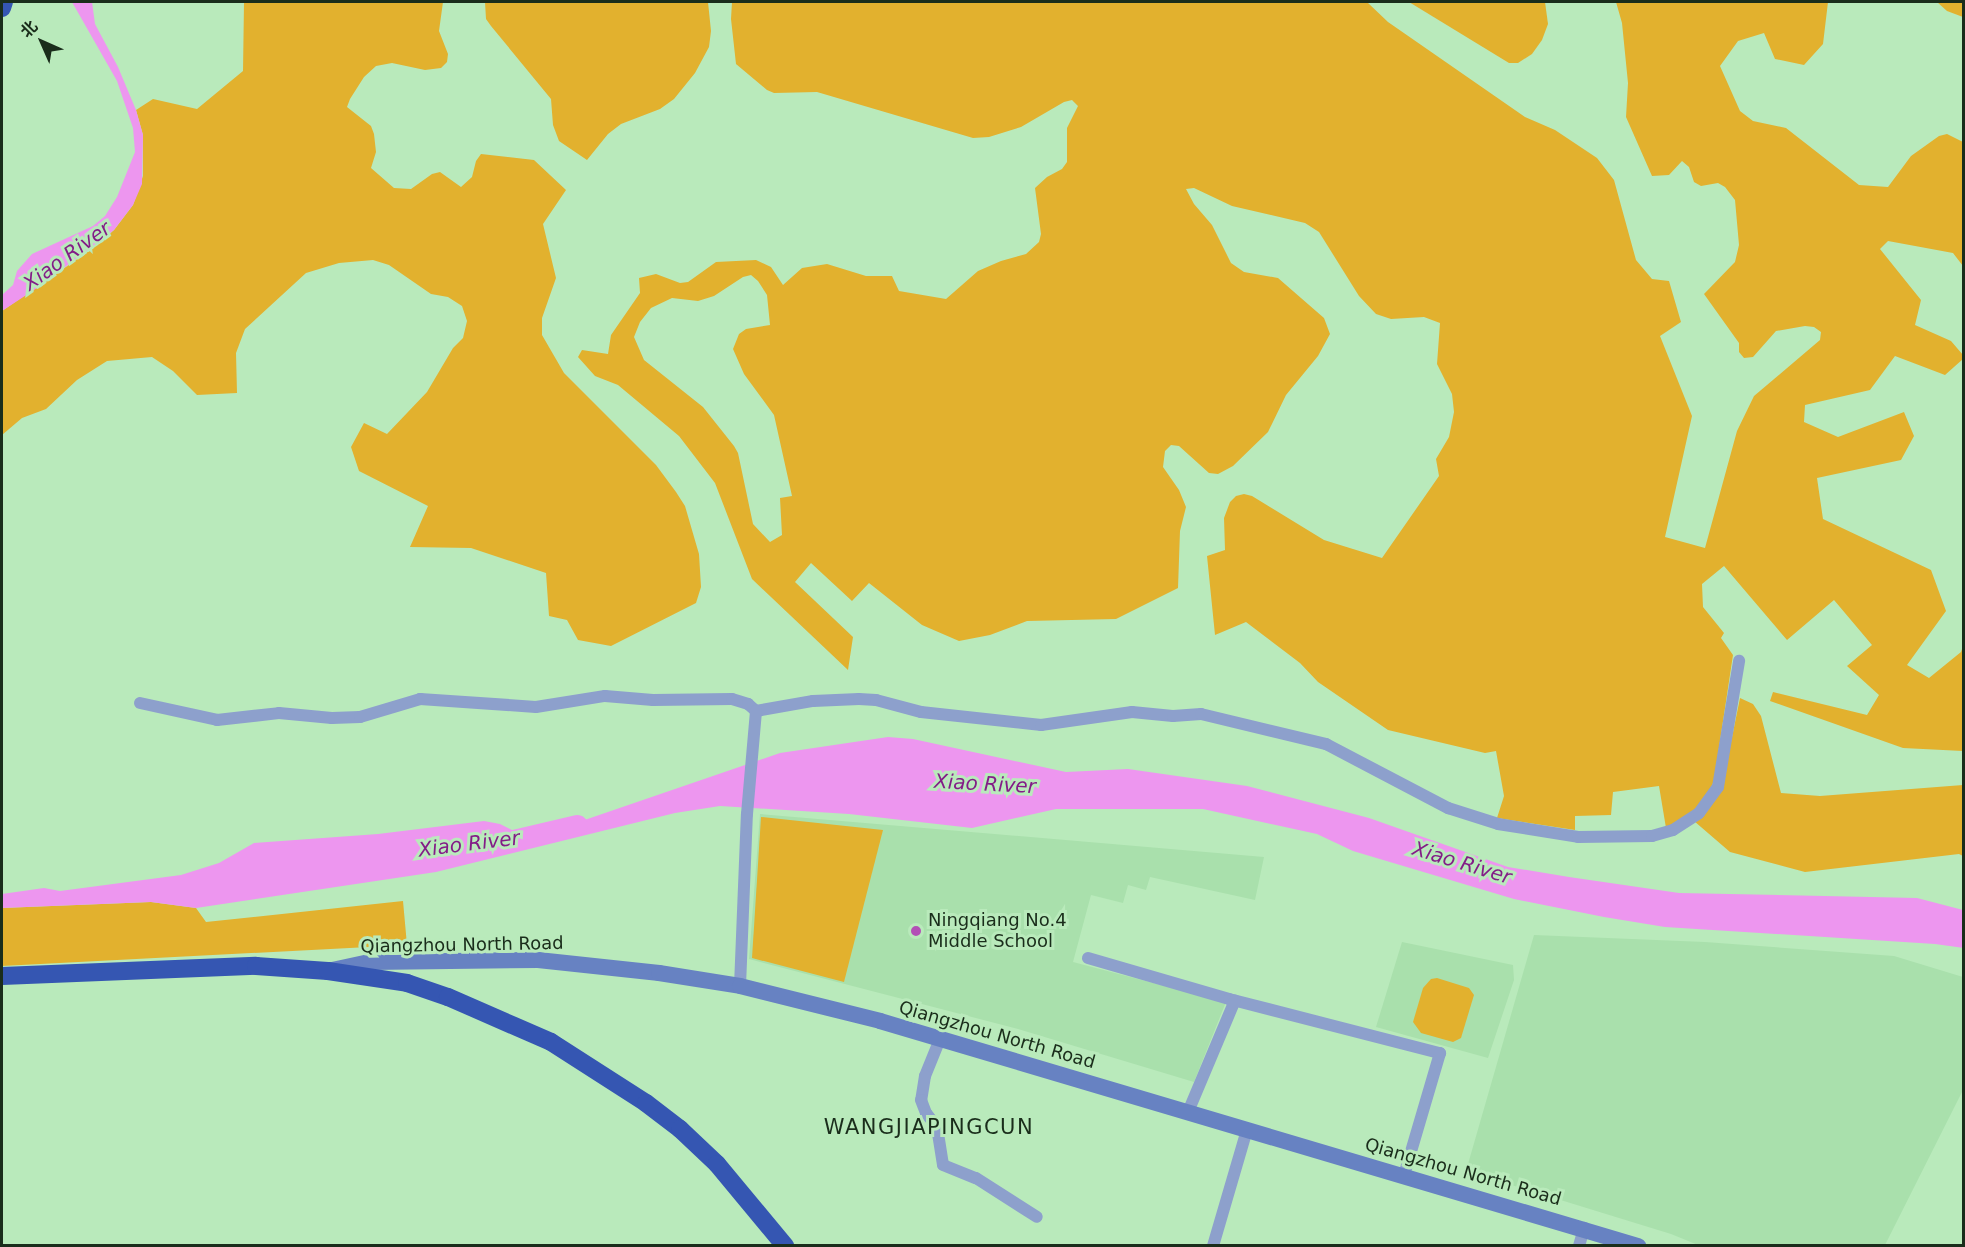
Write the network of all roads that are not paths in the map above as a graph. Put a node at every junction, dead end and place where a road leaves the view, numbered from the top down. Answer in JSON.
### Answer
{"nodes":[{"id":1,"x":4,"y":2,"type":"edge"},
{"id":2,"x":2,"y":8,"type":"edge"},
{"id":3,"x":1739,"y":661,"type":"dead end"},
{"id":4,"x":140,"y":703,"type":"dead end"},
{"id":5,"x":755,"y":717,"type":"junction"},
{"id":6,"x":1089,"y":958,"type":"dead end"},
{"id":7,"x":328,"y":971,"type":"junction"},
{"id":8,"x":2,"y":976,"type":"edge"},
{"id":9,"x":740,"y":986,"type":"junction"},
{"id":10,"x":1235,"y":1000,"type":"junction"},
{"id":11,"x":940,"y":1039,"type":"junction"},
{"id":12,"x":1188,"y":1112,"type":"junction"},
{"id":13,"x":1247,"y":1130,"type":"junction"},
{"id":14,"x":1404,"y":1175,"type":"junction"},
{"id":15,"x":1036,"y":1216,"type":"dead end"},
{"id":16,"x":1584,"y":1228,"type":"junction"},
{"id":17,"x":785,"y":1245,"type":"edge"},
{"id":18,"x":1213,"y":1245,"type":"edge"},
{"id":19,"x":1579,"y":1245,"type":"edge"},
{"id":20,"x":1638,"y":1245,"type":"edge"}],
"edges":[{"from":1,"to":2,"type":"highway"},
{"from":3,"to":5,"type":"street"},
{"from":4,"to":5,"type":"street"},
{"from":5,"to":9,"type":"street"},
{"from":6,"to":10,"type":"street"},
{"from":7,"to":8,"type":"highway"},
{"from":7,"to":9,"type":"main road","name":"Qiangzhou North Road"},
{"from":7,"to":17,"type":"highway"},
{"from":9,"to":11,"type":"main road","name":"Qiangzhou North Road"},
{"from":10,"to":12,"type":"street"},
{"from":10,"to":14,"type":"street"},
{"from":11,"to":12,"type":"main road","name":"Qiangzhou North Road"},
{"from":11,"to":15,"type":"street"},
{"from":12,"to":13,"type":"main road","name":"Qiangzhou North Road"},
{"from":13,"to":14,"type":"main road","name":"Qiangzhou North Road"},
{"from":13,"to":18,"type":"street"},
{"from":14,"to":16,"type":"main road","name":"Qiangzhou North Road"},
{"from":16,"to":19,"type":"street"},
{"from":16,"to":20,"type":"main road","name":"Qiangzhou North Road"}]}
